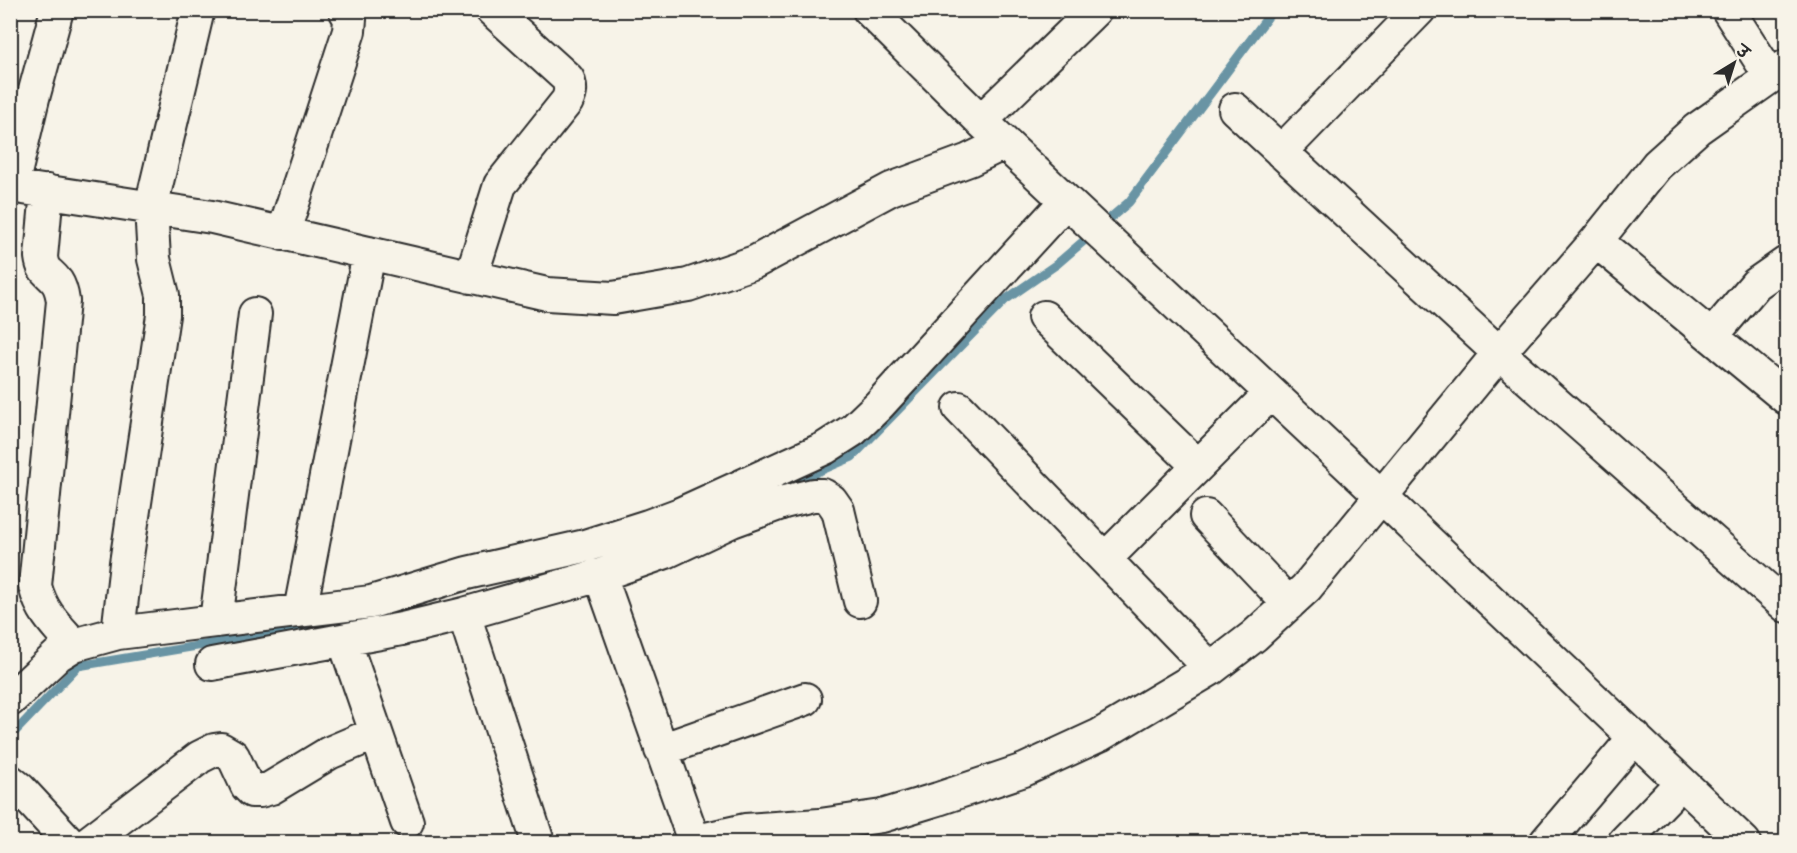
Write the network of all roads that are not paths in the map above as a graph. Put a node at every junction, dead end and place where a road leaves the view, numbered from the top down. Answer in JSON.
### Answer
{"nodes":[{"id":1,"x":57,"y":10,"type":"edge"},
{"id":2,"x":198,"y":10,"type":"edge"},
{"id":3,"x":345,"y":10,"type":"edge"},
{"id":4,"x":492,"y":10,"type":"edge"},
{"id":5,"x":1095,"y":10,"type":"edge"},
{"id":6,"x":1419,"y":10,"type":"edge"},
{"id":7,"x":1728,"y":10,"type":"edge"},
{"id":8,"x":882,"y":14,"type":"edge"},
{"id":9,"x":1779,"y":72,"type":"edge"},
{"id":10,"x":1235,"y":109,"type":"dead end"},
{"id":11,"x":981,"y":121,"type":"junction"},
{"id":12,"x":1004,"y":143,"type":"junction"},
{"id":13,"x":1281,"y":152,"type":"junction"},
{"id":14,"x":11,"y":186,"type":"edge"},
{"id":15,"x":47,"y":191,"type":"junction"},
{"id":16,"x":151,"y":207,"type":"junction"},
{"id":17,"x":1088,"y":221,"type":"junction"},
{"id":18,"x":283,"y":234,"type":"junction"},
{"id":19,"x":1596,"y":241,"type":"junction"},
{"id":20,"x":369,"y":253,"type":"junction"},
{"id":21,"x":1786,"y":263,"type":"edge"},
{"id":22,"x":471,"y":277,"type":"junction"},
{"id":23,"x":255,"y":314,"type":"dead end"},
{"id":24,"x":1044,"y":317,"type":"dead end"},
{"id":25,"x":1712,"y":336,"type":"junction"},
{"id":26,"x":1499,"y":353,"type":"junction"},
{"id":27,"x":1271,"y":393,"type":"junction"},
{"id":28,"x":1786,"y":398,"type":"edge"},
{"id":29,"x":959,"y":408,"type":"dead end"},
{"id":30,"x":1198,"y":466,"type":"junction"},
{"id":31,"x":1381,"y":496,"type":"junction"},
{"id":32,"x":1206,"y":516,"type":"dead end"},
{"id":33,"x":1105,"y":559,"type":"junction"},
{"id":34,"x":600,"y":574,"type":"junction"},
{"id":35,"x":860,"y":602,"type":"dead end"},
{"id":36,"x":1289,"y":604,"type":"junction"},
{"id":37,"x":1786,"y":606,"type":"edge"},
{"id":38,"x":300,"y":611,"type":"junction"},
{"id":39,"x":464,"y":614,"type":"junction"},
{"id":40,"x":216,"y":621,"type":"junction"},
{"id":41,"x":118,"y":633,"type":"junction"},
{"id":42,"x":344,"y":640,"type":"junction"},
{"id":43,"x":74,"y":645,"type":"junction"},
{"id":44,"x":212,"y":664,"type":"dead end"},
{"id":45,"x":1211,"y":669,"type":"junction"},
{"id":46,"x":805,"y":699,"type":"dead end"},
{"id":47,"x":10,"y":700,"type":"edge"},
{"id":48,"x":376,"y":733,"type":"junction"},
{"id":49,"x":1635,"y":737,"type":"junction"},
{"id":50,"x":662,"y":750,"type":"junction"},
{"id":51,"x":10,"y":781,"type":"edge"},
{"id":52,"x":1681,"y":783,"type":"junction"},
{"id":53,"x":407,"y":822,"type":"dead end"},
{"id":54,"x":820,"y":834,"type":"edge"},
{"id":55,"x":693,"y":842,"type":"edge"},
{"id":56,"x":69,"y":843,"type":"edge"},
{"id":57,"x":89,"y":843,"type":"edge"},
{"id":58,"x":538,"y":843,"type":"edge"},
{"id":59,"x":1546,"y":843,"type":"edge"},
{"id":60,"x":1624,"y":843,"type":"edge"},
{"id":61,"x":1744,"y":843,"type":"edge"}],
"edges":[{"from":1,"to":14,"type":"street"},
{"from":2,"to":16,"type":"street"},
{"from":3,"to":18,"type":"street"},
{"from":4,"to":22,"type":"street"},
{"from":5,"to":11,"type":"street"},
{"from":6,"to":13,"type":"street"},
{"from":7,"to":9,"type":"street"},
{"from":8,"to":11,"type":"street"},
{"from":9,"to":19,"type":"street"},
{"from":10,"to":13,"type":"street"},
{"from":11,"to":12,"type":"street"},
{"from":12,"to":17,"type":"street"},
{"from":12,"to":22,"type":"street"},
{"from":13,"to":26,"type":"street"},
{"from":14,"to":15,"type":"street"},
{"from":15,"to":16,"type":"street"},
{"from":15,"to":43,"type":"street"},
{"from":16,"to":18,"type":"street"},
{"from":16,"to":41,"type":"street"},
{"from":17,"to":27,"type":"street"},
{"from":17,"to":38,"type":"street"},
{"from":18,"to":20,"type":"street"},
{"from":19,"to":25,"type":"street"},
{"from":19,"to":26,"type":"street"},
{"from":20,"to":22,"type":"street"},
{"from":20,"to":38,"type":"street"},
{"from":21,"to":25,"type":"street"},
{"from":23,"to":40,"type":"street"},
{"from":24,"to":30,"type":"street"},
{"from":25,"to":28,"type":"street"},
{"from":26,"to":31,"type":"street"},
{"from":26,"to":37,"type":"street"},
{"from":27,"to":30,"type":"street"},
{"from":27,"to":31,"type":"street"},
{"from":29,"to":33,"type":"street"},
{"from":30,"to":33,"type":"street"},
{"from":31,"to":36,"type":"street"},
{"from":31,"to":49,"type":"street"},
{"from":32,"to":36,"type":"street"},
{"from":33,"to":45,"type":"street"},
{"from":34,"to":35,"type":"street"},
{"from":34,"to":39,"type":"street"},
{"from":34,"to":50,"type":"street"},
{"from":36,"to":45,"type":"street"},
{"from":38,"to":40,"type":"street"},
{"from":39,"to":42,"type":"street"},
{"from":39,"to":58,"type":"street"},
{"from":40,"to":41,"type":"street"},
{"from":41,"to":43,"type":"street"},
{"from":42,"to":44,"type":"street"},
{"from":42,"to":48,"type":"street"},
{"from":43,"to":47,"type":"street"},
{"from":45,"to":54,"type":"street"},
{"from":46,"to":50,"type":"street"},
{"from":48,"to":53,"type":"street"},
{"from":48,"to":57,"type":"street"},
{"from":49,"to":52,"type":"street"},
{"from":49,"to":59,"type":"street"},
{"from":50,"to":55,"type":"street"},
{"from":51,"to":56,"type":"street"},
{"from":52,"to":60,"type":"street"},
{"from":52,"to":61,"type":"street"},
{"from":54,"to":55,"type":"street"}]}
